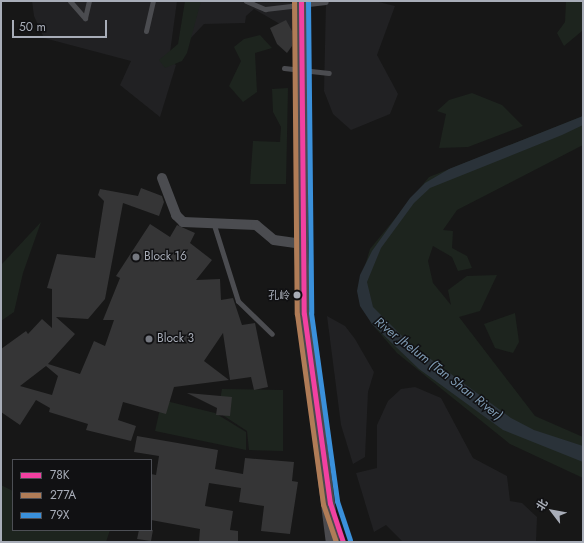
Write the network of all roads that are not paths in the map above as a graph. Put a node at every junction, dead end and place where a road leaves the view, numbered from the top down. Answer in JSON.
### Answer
{"nodes":[{"id":1,"x":70,"y":1,"type":"edge"},
{"id":2,"x":89,"y":1,"type":"edge"},
{"id":3,"x":153,"y":1,"type":"edge"},
{"id":4,"x":246,"y":1,"type":"edge"},
{"id":5,"x":326,"y":2,"type":"dead end"},
{"id":6,"x":301,"y":4,"type":"edge"},
{"id":7,"x":146,"y":31,"type":"dead end"},
{"id":8,"x":284,"y":68,"type":"dead end"},
{"id":9,"x":301,"y":68,"type":"junction"},
{"id":10,"x":329,"y":73,"type":"dead end"},
{"id":11,"x":162,"y":178,"type":"dead end"},
{"id":12,"x":214,"y":225,"type":"junction"},
{"id":13,"x":301,"y":244,"type":"junction"},
{"id":14,"x":272,"y":334,"type":"dead end"},
{"id":15,"x":330,"y":503,"type":"junction"},
{"id":16,"x":333,"y":542,"type":"edge"},
{"id":17,"x":343,"y":542,"type":"edge"}],
"edges":[{"from":1,"to":2,"type":"lane"},
{"from":3,"to":7,"type":"lane"},
{"from":4,"to":6,"type":"lane"},
{"from":5,"to":6,"type":"lane"},
{"from":6,"to":9,"type":"main road"},
{"from":8,"to":9,"type":"lane"},
{"from":9,"to":10,"type":"lane"},
{"from":9,"to":13,"type":"main road"},
{"from":11,"to":12,"type":"street"},
{"from":12,"to":13,"type":"street"},
{"from":12,"to":14,"type":"lane"},
{"from":13,"to":15,"type":"main road"},
{"from":15,"to":16,"type":"main road"},
{"from":15,"to":17,"type":"main road"}]}
